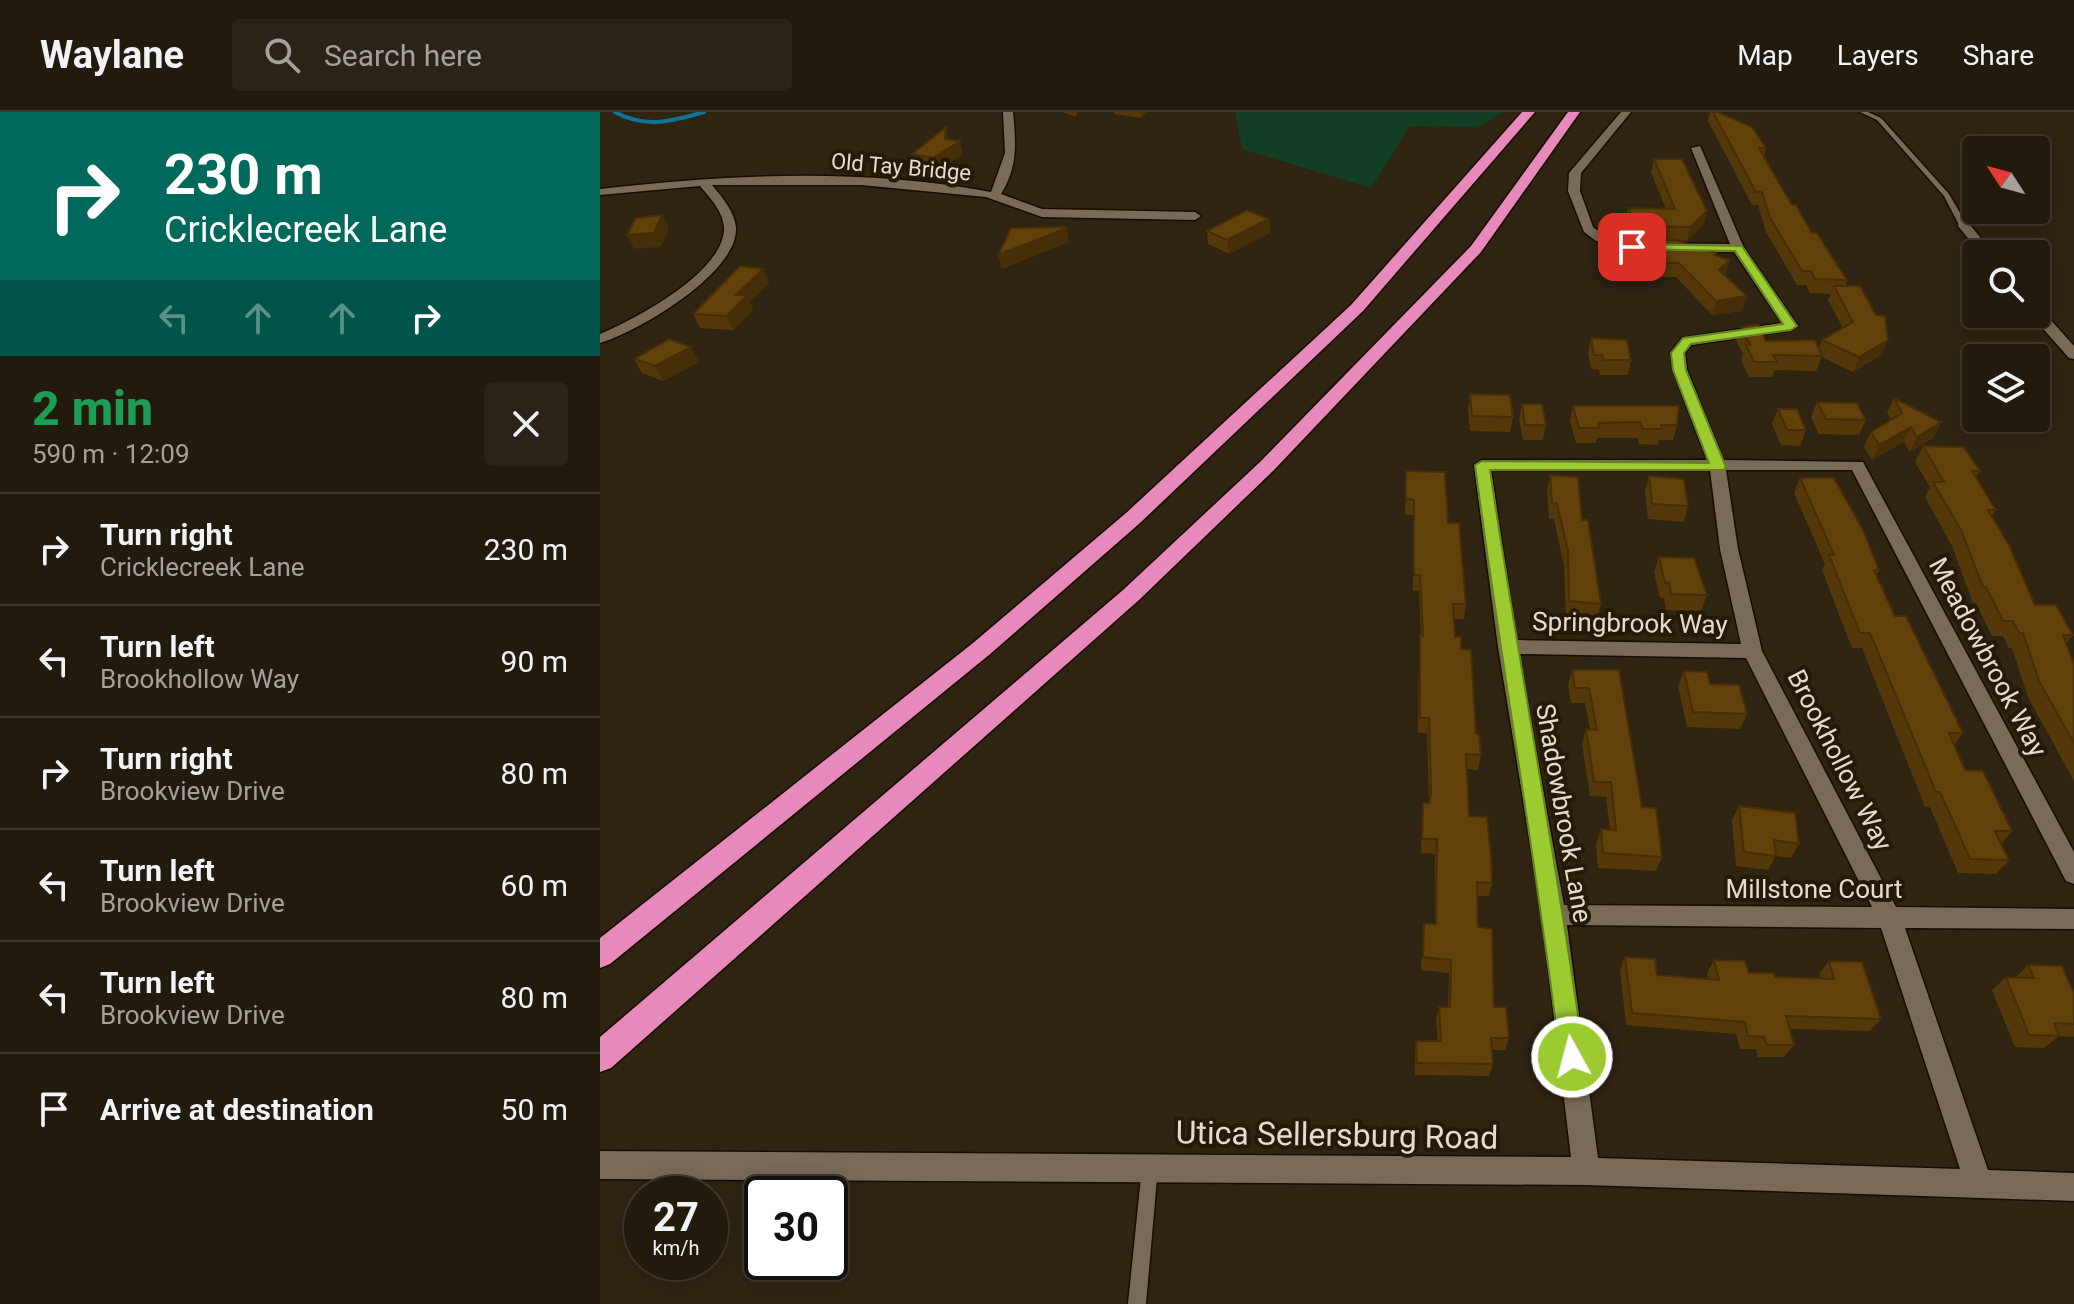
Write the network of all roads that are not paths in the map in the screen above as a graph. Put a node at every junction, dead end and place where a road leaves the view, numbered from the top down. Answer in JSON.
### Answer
{"nodes":[{"id":1,"x":1008,"y":112,"type":"edge"},
{"id":2,"x":1626,"y":112,"type":"edge"},
{"id":3,"x":1863,"y":112,"type":"edge"},
{"id":4,"x":1527,"y":114,"type":"edge"},
{"id":5,"x":1572,"y":114,"type":"edge"},
{"id":6,"x":1696,"y":148,"type":"dead end"},
{"id":7,"x":703,"y":182,"type":"junction"},
{"id":8,"x":600,"y":192,"type":"edge"},
{"id":9,"x":994,"y":196,"type":"junction"},
{"id":10,"x":1195,"y":216,"type":"dead end"},
{"id":11,"x":1962,"y":223,"type":"edge"},
{"id":12,"x":1963,"y":224,"type":"edge"},
{"id":13,"x":1976,"y":240,"type":"edge"},
{"id":14,"x":1738,"y":248,"type":"junction"},
{"id":15,"x":2050,"y":328,"type":"edge"},
{"id":16,"x":600,"y":339,"type":"edge"},
{"id":17,"x":2074,"y":355,"type":"edge"},
{"id":18,"x":1718,"y":467,"type":"junction"},
{"id":19,"x":1507,"y":647,"type":"junction"},
{"id":20,"x":1752,"y":651,"type":"junction"},
{"id":21,"x":2074,"y":874,"type":"edge"},
{"id":22,"x":1554,"y":915,"type":"junction"},
{"id":23,"x":1889,"y":917,"type":"junction"},
{"id":24,"x":2074,"y":919,"type":"edge"},
{"id":25,"x":600,"y":955,"type":"edge"},
{"id":26,"x":600,"y":1057,"type":"edge"},
{"id":27,"x":600,"y":1165,"type":"edge"},
{"id":28,"x":1150,"y":1167,"type":"junction"},
{"id":29,"x":1586,"y":1171,"type":"junction"},
{"id":30,"x":1979,"y":1185,"type":"junction"},
{"id":31,"x":2074,"y":1187,"type":"edge"},
{"id":32,"x":1137,"y":1304,"type":"edge"}],
"edges":[{"from":1,"to":9,"type":"street"},
{"from":2,"to":14,"type":"street"},
{"from":3,"to":11,"type":"lane"},
{"from":4,"to":25,"type":"highway"},
{"from":5,"to":26,"type":"highway"},
{"from":6,"to":14,"type":"street"},
{"from":7,"to":8,"type":"street","name":"Old Tay Bridge"},
{"from":7,"to":9,"type":"street","name":"Old Tay Bridge"},
{"from":7,"to":16,"type":"street"},
{"from":9,"to":10,"type":"street","name":"Old Tay Bridge"},
{"from":12,"to":13,"type":"street"},
{"from":14,"to":18,"type":"street","name":"Brookhollow Way"},
{"from":15,"to":17,"type":"street"},
{"from":18,"to":19,"type":"street","name":"Shadowbrook Lane"},
{"from":18,"to":20,"type":"street","name":"Brookhollow Way"},
{"from":18,"to":21,"type":"street","name":"Meadowbrook Way"},
{"from":19,"to":20,"type":"street","name":"Springbrook Way"},
{"from":19,"to":22,"type":"street","name":"Shadowbrook Lane"},
{"from":20,"to":23,"type":"street","name":"Brookhollow Way"},
{"from":22,"to":23,"type":"street","name":"Millstone Court"},
{"from":22,"to":29,"type":"street","name":"Shadowbrook Lane"},
{"from":23,"to":24,"type":"street","name":"Millstone Court"},
{"from":23,"to":30,"type":"street","name":"Brookhollow Way"},
{"from":27,"to":28,"type":"street","name":"Utica Sellersburg Road"},
{"from":28,"to":29,"type":"street","name":"Utica Sellersburg Road"},
{"from":28,"to":32,"type":"lane"},
{"from":29,"to":30,"type":"street","name":"Utica Sellersburg Road"},
{"from":30,"to":31,"type":"street","name":"Utica Sellersburg Road"}]}
